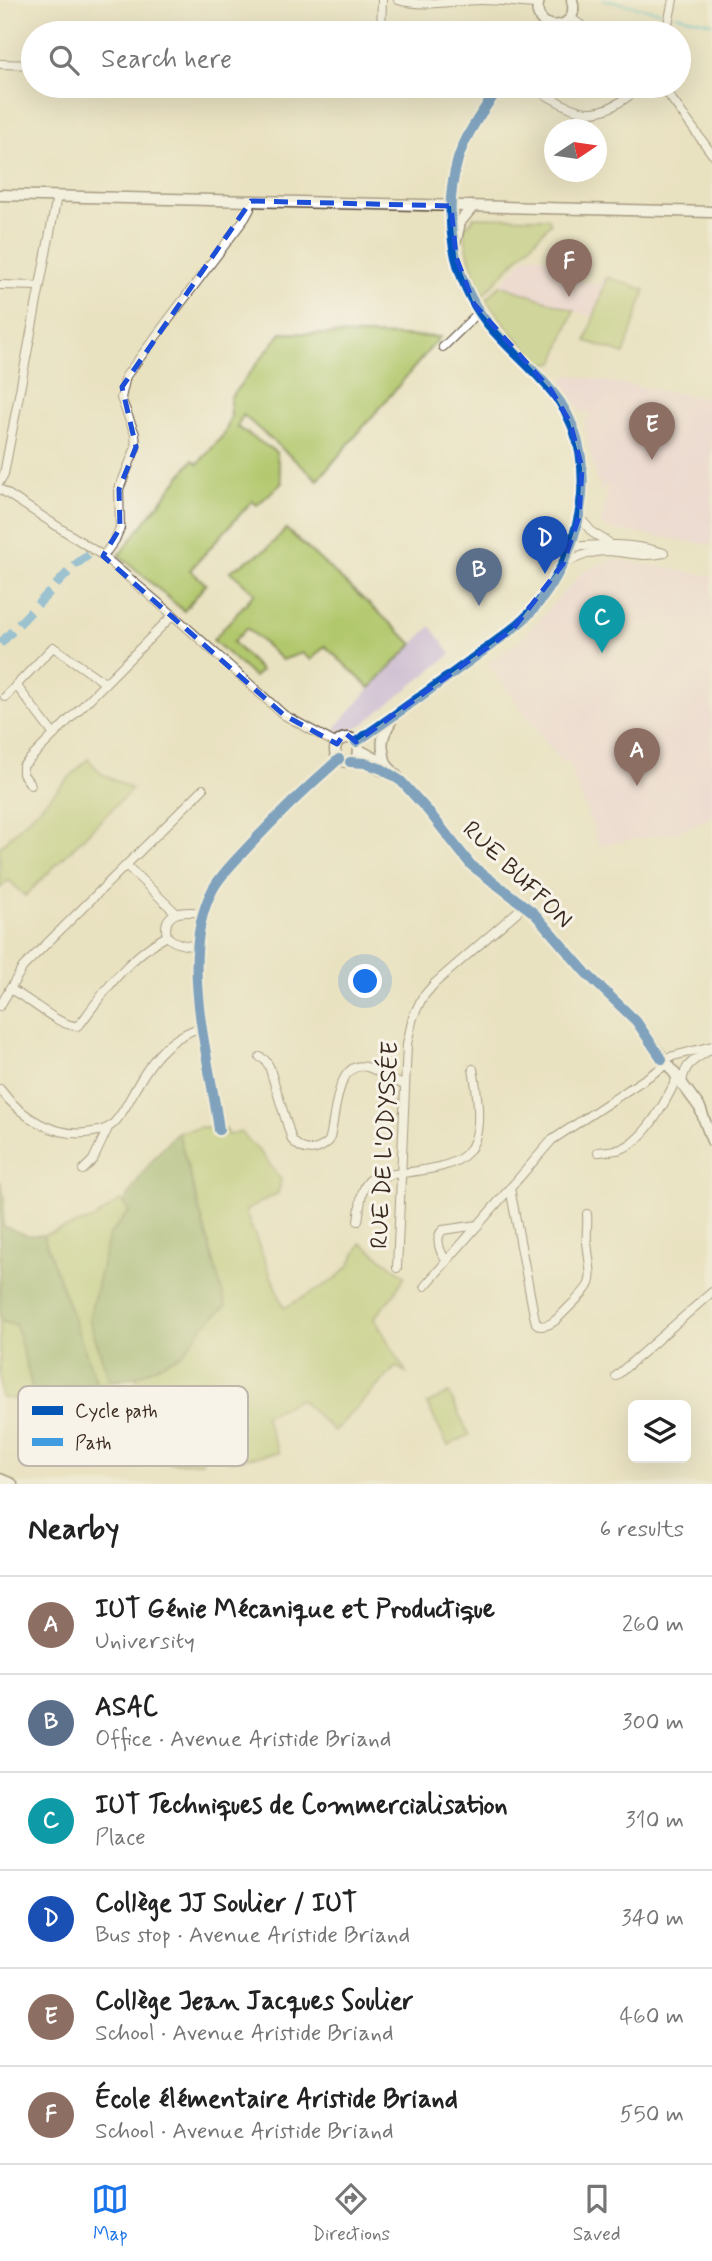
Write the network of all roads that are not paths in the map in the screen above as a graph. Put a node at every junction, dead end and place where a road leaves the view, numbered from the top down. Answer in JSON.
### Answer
{"nodes":[{"id":1,"x":382,"y":0,"type":"edge"},
{"id":2,"x":398,"y":0,"type":"edge"},
{"id":3,"x":673,"y":0,"type":"edge"},
{"id":4,"x":573,"y":1,"type":"edge"},
{"id":5,"x":538,"y":2,"type":"edge"},
{"id":6,"x":571,"y":18,"type":"junction"},
{"id":7,"x":541,"y":20,"type":"edge"},
{"id":8,"x":381,"y":21,"type":"edge"},
{"id":9,"x":567,"y":21,"type":"edge"},
{"id":10,"x":575,"y":21,"type":"edge"},
{"id":11,"x":669,"y":21,"type":"edge"},
{"id":12,"x":0,"y":64,"type":"edge"},
{"id":13,"x":21,"y":65,"type":"edge"},
{"id":14,"x":493,"y":98,"type":"edge"},
{"id":15,"x":551,"y":98,"type":"edge"},
{"id":16,"x":627,"y":98,"type":"edge"},
{"id":17,"x":671,"y":98,"type":"edge"},
{"id":18,"x":712,"y":153,"type":"edge"},
{"id":19,"x":0,"y":195,"type":"edge"},
{"id":20,"x":57,"y":196,"type":"junction"},
{"id":21,"x":251,"y":201,"type":"junction"},
{"id":22,"x":451,"y":206,"type":"junction"},
{"id":23,"x":473,"y":206,"type":"junction"},
{"id":24,"x":712,"y":212,"type":"edge"},
{"id":25,"x":456,"y":257,"type":"junction"},
{"id":26,"x":0,"y":285,"type":"edge"},
{"id":27,"x":39,"y":286,"type":"junction"},
{"id":28,"x":479,"y":312,"type":"junction"},
{"id":29,"x":443,"y":347,"type":"dead end"},
{"id":30,"x":0,"y":481,"type":"edge"},
{"id":31,"x":0,"y":489,"type":"edge"},
{"id":32,"x":579,"y":516,"type":"junction"},
{"id":33,"x":611,"y":543,"type":"junction"},
{"id":34,"x":570,"y":547,"type":"junction"},
{"id":35,"x":103,"y":556,"type":"junction"},
{"id":36,"x":564,"y":564,"type":"junction"},
{"id":37,"x":173,"y":615,"type":"junction"},
{"id":38,"x":105,"y":683,"type":"junction"},
{"id":39,"x":16,"y":685,"type":"junction"},
{"id":40,"x":5,"y":697,"type":"dead end"},
{"id":41,"x":394,"y":716,"type":"junction"},
{"id":42,"x":54,"y":735,"type":"junction"},
{"id":43,"x":337,"y":744,"type":"junction"},
{"id":44,"x":358,"y":746,"type":"junction"},
{"id":45,"x":345,"y":760,"type":"junction"},
{"id":46,"x":386,"y":764,"type":"junction"},
{"id":47,"x":401,"y":781,"type":"junction"},
{"id":48,"x":31,"y":785,"type":"dead end"},
{"id":49,"x":203,"y":789,"type":"dead end"},
{"id":50,"x":126,"y":865,"type":"junction"},
{"id":51,"x":525,"y":905,"type":"junction"},
{"id":52,"x":176,"y":913,"type":"junction"},
{"id":53,"x":204,"y":913,"type":"junction"},
{"id":54,"x":167,"y":936,"type":"junction"},
{"id":55,"x":198,"y":946,"type":"junction"},
{"id":56,"x":9,"y":989,"type":"junction"},
{"id":57,"x":0,"y":1006,"type":"edge"},
{"id":58,"x":201,"y":1027,"type":"junction"},
{"id":59,"x":712,"y":1047,"type":"edge"},
{"id":60,"x":260,"y":1057,"type":"dead end"},
{"id":61,"x":664,"y":1062,"type":"junction"},
{"id":62,"x":473,"y":1069,"type":"dead end"},
{"id":63,"x":680,"y":1082,"type":"junction"},
{"id":64,"x":405,"y":1085,"type":"junction"},
{"id":65,"x":0,"y":1089,"type":"edge"},
{"id":66,"x":109,"y":1127,"type":"junction"},
{"id":67,"x":219,"y":1130,"type":"dead end"},
{"id":68,"x":712,"y":1141,"type":"edge"},
{"id":69,"x":598,"y":1152,"type":"dead end"},
{"id":70,"x":83,"y":1170,"type":"dead end"},
{"id":71,"x":401,"y":1174,"type":"junction"},
{"id":72,"x":510,"y":1188,"type":"junction"},
{"id":73,"x":587,"y":1214,"type":"dead end"},
{"id":74,"x":358,"y":1221,"type":"dead end"},
{"id":75,"x":478,"y":1225,"type":"junction"},
{"id":76,"x":447,"y":1260,"type":"junction"},
{"id":77,"x":397,"y":1268,"type":"dead end"},
{"id":78,"x":425,"y":1286,"type":"dead end"},
{"id":79,"x":712,"y":1292,"type":"edge"},
{"id":80,"x":616,"y":1376,"type":"dead end"},
{"id":81,"x":0,"y":1479,"type":"edge"},
{"id":82,"x":12,"y":1484,"type":"edge"}],
"edges":[{"from":1,"to":8,"type":"street"},
{"from":2,"to":5,"type":"street"},
{"from":3,"to":11,"type":"street"},
{"from":4,"to":6,"type":"main road"},
{"from":5,"to":7,"type":"main road"},
{"from":6,"to":9,"type":"main road"},
{"from":6,"to":10,"type":"street"},
{"from":12,"to":13,"type":"street"},
{"from":14,"to":22,"type":"main road"},
{"from":15,"to":16,"type":"street"},
{"from":17,"to":18,"type":"street"},
{"from":19,"to":20,"type":"main road"},
{"from":20,"to":21,"type":"main road"},
{"from":20,"to":27,"type":"street"},
{"from":21,"to":22,"type":"main road"},
{"from":21,"to":35,"type":"street"},
{"from":22,"to":23,"type":"main road"},
{"from":22,"to":25,"type":"main road"},
{"from":23,"to":24,"type":"main road"},
{"from":23,"to":25,"type":"main road"},
{"from":25,"to":28,"type":"main road"},
{"from":26,"to":27,"type":"street"},
{"from":27,"to":30,"type":"street"},
{"from":28,"to":29,"type":"street"},
{"from":28,"to":32,"type":"main road"},
{"from":31,"to":35,"type":"street"},
{"from":32,"to":33,"type":"street"},
{"from":32,"to":34,"type":"main road"},
{"from":33,"to":34,"type":"street"},
{"from":33,"to":36,"type":"street"},
{"from":34,"to":36,"type":"main road"},
{"from":35,"to":37,"type":"street"},
{"from":36,"to":41,"type":"main road"},
{"from":37,"to":38,"type":"street"},
{"from":37,"to":43,"type":"street"},
{"from":38,"to":39,"type":"street"},
{"from":38,"to":42,"type":"street"},
{"from":39,"to":40,"type":"street"},
{"from":39,"to":42,"type":"street"},
{"from":41,"to":44,"type":"main road"},
{"from":41,"to":46,"type":"main road"},
{"from":42,"to":48,"type":"street"},
{"from":43,"to":44,"type":"main road"},
{"from":43,"to":45,"type":"main road"},
{"from":44,"to":45,"type":"main road"},
{"from":44,"to":46,"type":"main road","name":"RUE BUFFON"},
{"from":45,"to":47,"type":"main road","name":"RUE BUFFON"},
{"from":45,"to":53,"type":"street"},
{"from":46,"to":47,"type":"main road","name":"RUE BUFFON"},
{"from":47,"to":51,"type":"main road","name":"RUE BUFFON"},
{"from":49,"to":50,"type":"street"},
{"from":50,"to":52,"type":"street"},
{"from":50,"to":56,"type":"street"},
{"from":51,"to":61,"type":"main road","name":"RUE BUFFON"},
{"from":51,"to":64,"type":"street","name":"RUE DE L'ODYSSÉE"},
{"from":52,"to":53,"type":"street"},
{"from":52,"to":54,"type":"street"},
{"from":53,"to":55,"type":"street"},
{"from":54,"to":55,"type":"street"},
{"from":54,"to":56,"type":"street"},
{"from":55,"to":58,"type":"street"},
{"from":56,"to":57,"type":"street"},
{"from":58,"to":66,"type":"street"},
{"from":58,"to":67,"type":"street"},
{"from":59,"to":61,"type":"street"},
{"from":59,"to":63,"type":"street"},
{"from":60,"to":64,"type":"street"},
{"from":61,"to":63,"type":"main road","name":"RUE BUFFON"},
{"from":61,"to":72,"type":"street"},
{"from":62,"to":71,"type":"street"},
{"from":63,"to":68,"type":"main road","name":"RUE BUFFON"},
{"from":63,"to":69,"type":"street"},
{"from":64,"to":71,"type":"street","name":"RUE DE L'ODYSSÉE"},
{"from":65,"to":66,"type":"street"},
{"from":66,"to":70,"type":"street"},
{"from":71,"to":74,"type":"street"},
{"from":71,"to":77,"type":"street","name":"RUE DE L'ODYSSÉE"},
{"from":72,"to":73,"type":"street"},
{"from":72,"to":75,"type":"street"},
{"from":75,"to":76,"type":"street"},
{"from":75,"to":76,"type":"street"},
{"from":76,"to":78,"type":"street"},
{"from":79,"to":80,"type":"street"},
{"from":81,"to":82,"type":"main road"}]}
